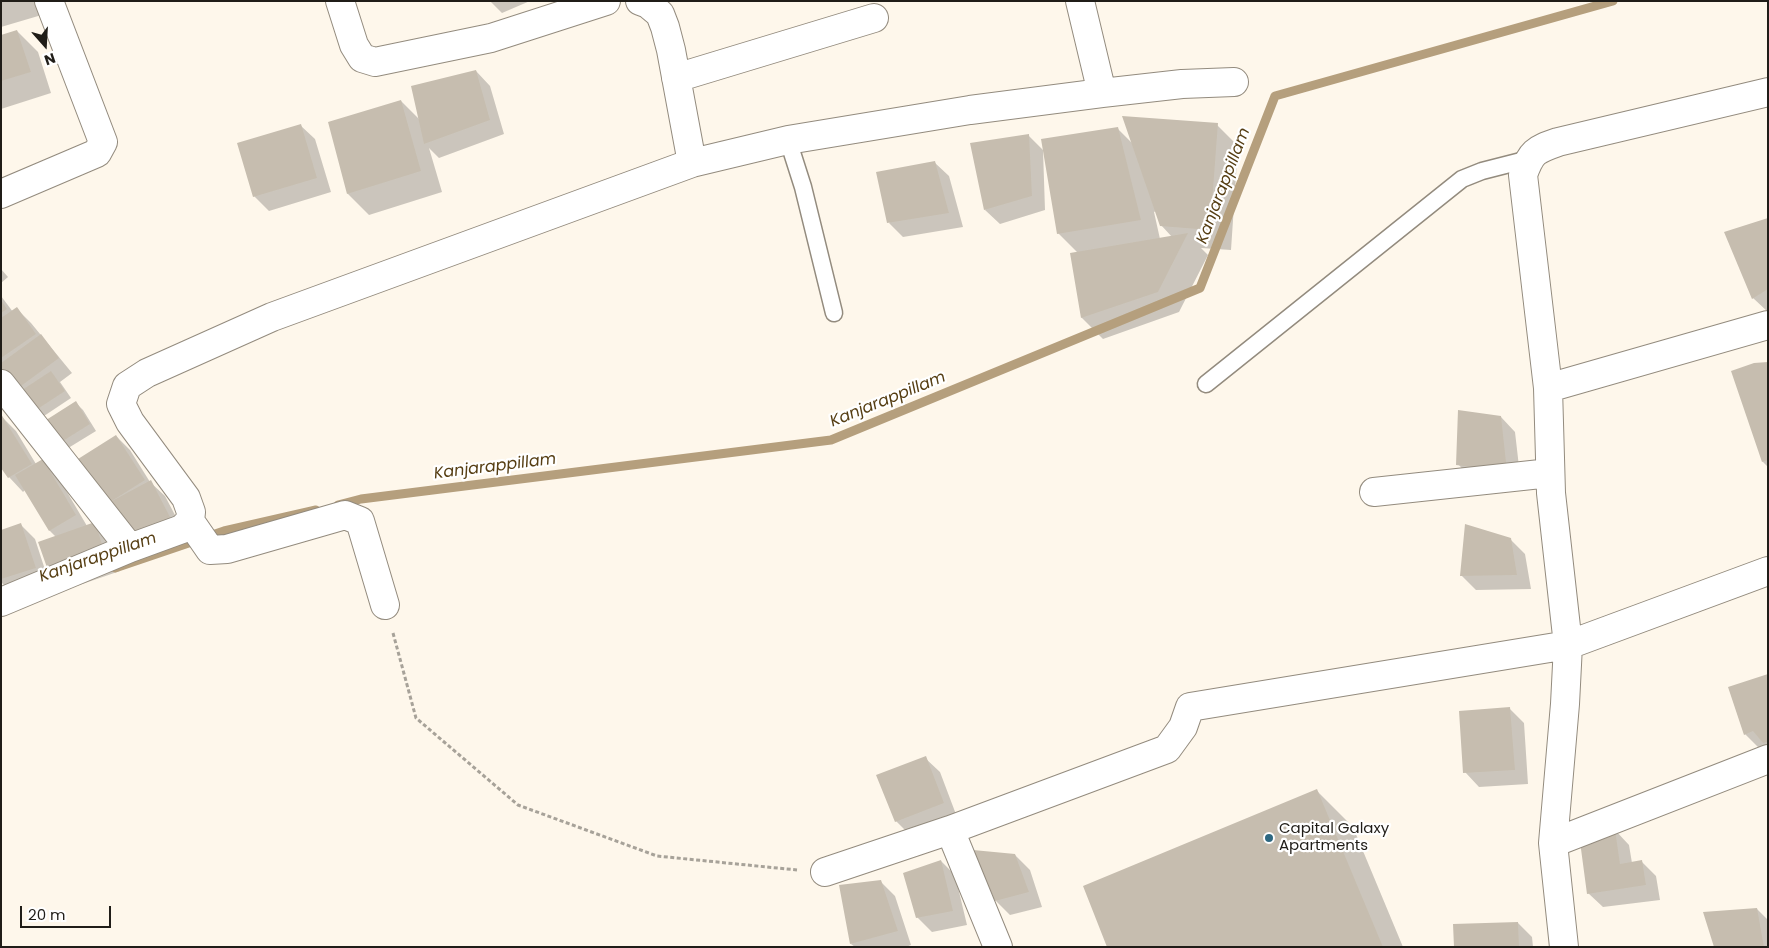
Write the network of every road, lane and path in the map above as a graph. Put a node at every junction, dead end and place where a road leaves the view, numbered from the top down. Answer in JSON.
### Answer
{"nodes":[{"id":1,"x":49,"y":1,"type":"edge"},
{"id":2,"x":340,"y":1,"type":"edge"},
{"id":3,"x":606,"y":1,"type":"edge"},
{"id":4,"x":640,"y":1,"type":"edge"},
{"id":5,"x":1080,"y":1,"type":"edge"},
{"id":6,"x":874,"y":18,"type":"dead end"},
{"id":7,"x":676,"y":78,"type":"junction"},
{"id":8,"x":1234,"y":82,"type":"dead end"},
{"id":9,"x":1768,"y":92,"type":"edge"},
{"id":10,"x":1102,"y":93,"type":"junction"},
{"id":11,"x":788,"y":140,"type":"junction"},
{"id":12,"x":1529,"y":159,"type":"junction"},
{"id":13,"x":692,"y":163,"type":"junction"},
{"id":14,"x":1,"y":194,"type":"edge"},
{"id":15,"x":834,"y":313,"type":"dead end"},
{"id":16,"x":1768,"y":325,"type":"edge"},
{"id":17,"x":1,"y":384,"type":"edge"},
{"id":18,"x":1206,"y":384,"type":"dead end"},
{"id":19,"x":1548,"y":388,"type":"junction"},
{"id":20,"x":1550,"y":473,"type":"junction"},
{"id":21,"x":1374,"y":492,"type":"dead end"},
{"id":22,"x":199,"y":534,"type":"junction"},
{"id":23,"x":130,"y":548,"type":"junction"},
{"id":24,"x":1768,"y":571,"type":"edge"},
{"id":25,"x":1,"y":602,"type":"edge"},
{"id":26,"x":385,"y":605,"type":"joint"},
{"id":27,"x":1568,"y":645,"type":"junction"},
{"id":28,"x":1768,"y":758,"type":"edge"},
{"id":29,"x":950,"y":830,"type":"junction"},
{"id":30,"x":1553,"y":843,"type":"junction"},
{"id":31,"x":825,"y":872,"type":"joint"},
{"id":32,"x":998,"y":947,"type":"edge"},
{"id":33,"x":1564,"y":947,"type":"edge"}],
"edges":[{"from":1,"to":14,"type":"street"},
{"from":2,"to":3,"type":"street"},
{"from":4,"to":7,"type":"street"},
{"from":5,"to":10,"type":"street"},
{"from":6,"to":7,"type":"street"},
{"from":7,"to":13,"type":"street"},
{"from":8,"to":10,"type":"street"},
{"from":9,"to":12,"type":"street"},
{"from":10,"to":11,"type":"street"},
{"from":11,"to":13,"type":"street"},
{"from":11,"to":15,"type":"lane"},
{"from":12,"to":18,"type":"lane"},
{"from":12,"to":19,"type":"street"},
{"from":13,"to":22,"type":"street"},
{"from":16,"to":19,"type":"street"},
{"from":17,"to":23,"type":"street"},
{"from":19,"to":20,"type":"street"},
{"from":20,"to":21,"type":"street"},
{"from":20,"to":27,"type":"street"},
{"from":22,"to":23,"type":"street"},
{"from":22,"to":26,"type":"street"},
{"from":23,"to":25,"type":"street"},
{"from":24,"to":27,"type":"street"},
{"from":26,"to":31,"type":"path"},
{"from":27,"to":29,"type":"street"},
{"from":27,"to":30,"type":"street"},
{"from":28,"to":30,"type":"street"},
{"from":29,"to":31,"type":"street"},
{"from":29,"to":32,"type":"street"},
{"from":30,"to":33,"type":"street"}]}
